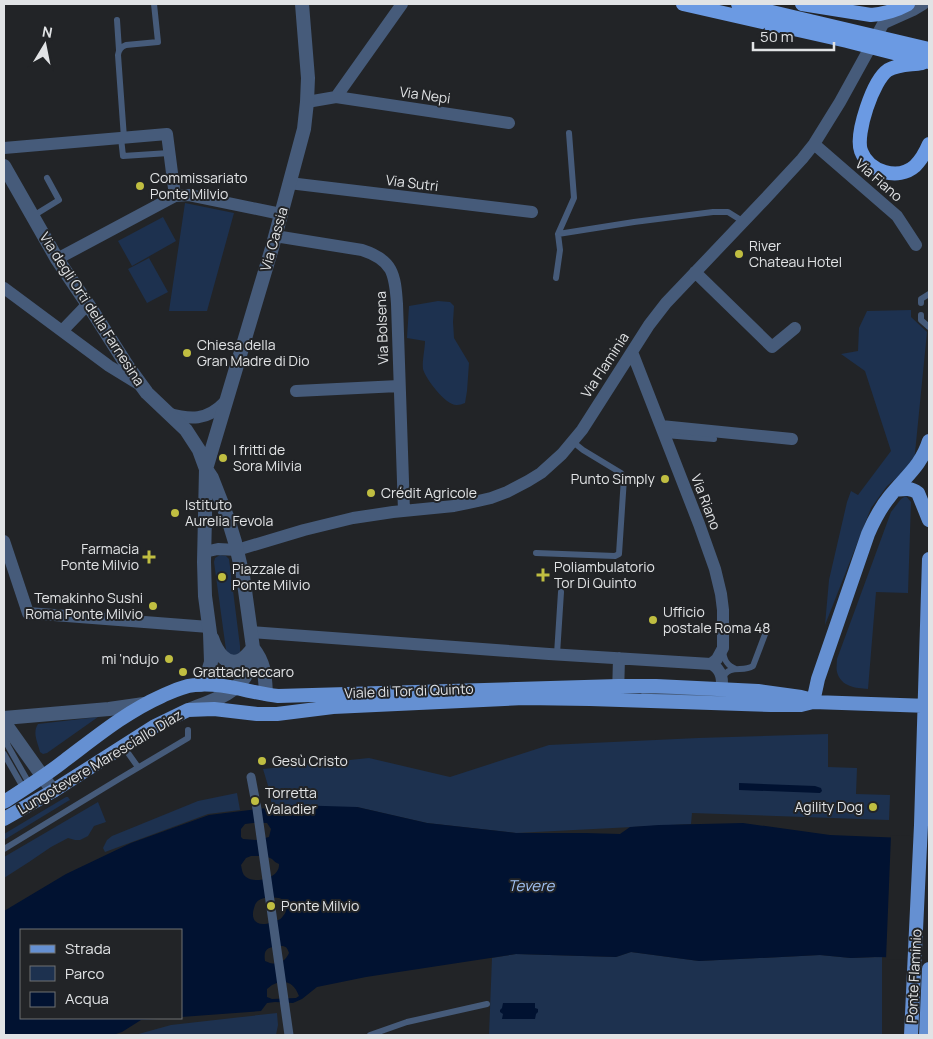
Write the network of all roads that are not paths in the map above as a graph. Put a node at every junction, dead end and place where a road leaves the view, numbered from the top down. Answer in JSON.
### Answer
{"nodes":[{"id":1,"x":154,"y":4,"type":"edge"},
{"id":2,"x":302,"y":4,"type":"edge"},
{"id":3,"x":402,"y":4,"type":"edge"},
{"id":4,"x":683,"y":4,"type":"edge"},
{"id":5,"x":738,"y":4,"type":"edge"},
{"id":6,"x":802,"y":4,"type":"edge"},
{"id":7,"x":895,"y":4,"type":"edge"},
{"id":8,"x":908,"y":4,"type":"edge"},
{"id":9,"x":923,"y":4,"type":"edge"},
{"id":10,"x":117,"y":20,"type":"dead end"},
{"id":11,"x":884,"y":23,"type":"junction"},
{"id":12,"x":851,"y":36,"type":"junction"},
{"id":13,"x":929,"y":49,"type":"edge"},
{"id":14,"x":119,"y":50,"type":"junction"},
{"id":15,"x":929,"y":62,"type":"edge"},
{"id":16,"x":336,"y":97,"type":"junction"},
{"id":17,"x":308,"y":102,"type":"junction"},
{"id":18,"x":509,"y":123,"type":"dead end"},
{"id":19,"x":569,"y":133,"type":"dead end"},
{"id":20,"x":123,"y":138,"type":"junction"},
{"id":21,"x":814,"y":144,"type":"junction"},
{"id":22,"x":929,"y":144,"type":"edge"},
{"id":23,"x":4,"y":148,"type":"edge"},
{"id":24,"x":169,"y":153,"type":"junction"},
{"id":25,"x":4,"y":166,"type":"edge"},
{"id":26,"x":47,"y":178,"type":"dead end"},
{"id":27,"x":289,"y":183,"type":"junction"},
{"id":28,"x":175,"y":196,"type":"junction"},
{"id":29,"x":532,"y":212,"type":"dead end"},
{"id":30,"x":281,"y":214,"type":"junction"},
{"id":31,"x":32,"y":216,"type":"junction"},
{"id":32,"x":744,"y":222,"type":"junction"},
{"id":33,"x":558,"y":234,"type":"junction"},
{"id":34,"x":275,"y":236,"type":"junction"},
{"id":35,"x":916,"y":245,"type":"dead end"},
{"id":36,"x":57,"y":259,"type":"junction"},
{"id":37,"x":695,"y":272,"type":"junction"},
{"id":38,"x":556,"y":278,"type":"dead end"},
{"id":39,"x":4,"y":288,"type":"edge"},
{"id":40,"x":929,"y":294,"type":"edge"},
{"id":41,"x":921,"y":303,"type":"dead end"},
{"id":42,"x":88,"y":304,"type":"junction"},
{"id":43,"x":921,"y":315,"type":"dead end"},
{"id":44,"x":929,"y":327,"type":"edge"},
{"id":45,"x":795,"y":328,"type":"dead end"},
{"id":46,"x":62,"y":330,"type":"junction"},
{"id":47,"x":632,"y":352,"type":"junction"},
{"id":48,"x":140,"y":385,"type":"junction"},
{"id":49,"x":399,"y":386,"type":"junction"},
{"id":50,"x":296,"y":392,"type":"dead end"},
{"id":51,"x":225,"y":402,"type":"junction"},
{"id":52,"x":167,"y":413,"type":"junction"},
{"id":53,"x":662,"y":431,"type":"junction"},
{"id":54,"x":792,"y":438,"type":"dead end"},
{"id":55,"x":714,"y":439,"type":"dead end"},
{"id":56,"x":929,"y":441,"type":"edge"},
{"id":57,"x":572,"y":442,"type":"junction"},
{"id":58,"x":206,"y":470,"type":"junction"},
{"id":59,"x":895,"y":490,"type":"junction"},
{"id":60,"x":404,"y":511,"type":"junction"},
{"id":61,"x":929,"y":520,"type":"edge"},
{"id":62,"x":4,"y":541,"type":"edge"},
{"id":63,"x":237,"y":550,"type":"junction"},
{"id":64,"x":204,"y":552,"type":"junction"},
{"id":65,"x":536,"y":553,"type":"dead end"},
{"id":66,"x":929,"y":559,"type":"edge"},
{"id":67,"x":561,"y":592,"type":"dead end"},
{"id":68,"x":767,"y":629,"type":"dead end"},
{"id":69,"x":209,"y":630,"type":"junction"},
{"id":70,"x":252,"y":632,"type":"junction"},
{"id":71,"x":254,"y":648,"type":"junction"},
{"id":72,"x":723,"y":648,"type":"junction"},
{"id":73,"x":557,"y":654,"type":"junction"},
{"id":74,"x":619,"y":658,"type":"junction"},
{"id":75,"x":711,"y":664,"type":"junction"},
{"id":76,"x":736,"y":669,"type":"junction"},
{"id":77,"x":722,"y":684,"type":"junction"},
{"id":78,"x":200,"y":685,"type":"junction"},
{"id":79,"x":234,"y":688,"type":"junction"},
{"id":80,"x":618,"y":693,"type":"junction"},
{"id":81,"x":266,"y":694,"type":"junction"},
{"id":82,"x":642,"y":700,"type":"junction"},
{"id":83,"x":814,"y":702,"type":"junction"},
{"id":84,"x":144,"y":704,"type":"junction"},
{"id":85,"x":929,"y":706,"type":"edge"},
{"id":86,"x":188,"y":710,"type":"junction"},
{"id":87,"x":257,"y":714,"type":"joint"},
{"id":88,"x":4,"y":718,"type":"edge"},
{"id":89,"x":4,"y":722,"type":"edge"},
{"id":90,"x":188,"y":730,"type":"dead end"},
{"id":91,"x":4,"y":733,"type":"edge"},
{"id":92,"x":124,"y":746,"type":"junction"},
{"id":93,"x":4,"y":754,"type":"edge"},
{"id":94,"x":138,"y":767,"type":"junction"},
{"id":95,"x":42,"y":776,"type":"junction"},
{"id":96,"x":251,"y":777,"type":"dead end"},
{"id":97,"x":27,"y":787,"type":"junction"},
{"id":98,"x":53,"y":791,"type":"junction"},
{"id":99,"x":4,"y":802,"type":"edge"},
{"id":100,"x":4,"y":819,"type":"edge"},
{"id":101,"x":4,"y":849,"type":"edge"},
{"id":102,"x":929,"y":969,"type":"edge"},
{"id":103,"x":487,"y":1004,"type":"dead end"},
{"id":104,"x":289,"y":1035,"type":"edge"},
{"id":105,"x":370,"y":1035,"type":"edge"},
{"id":106,"x":911,"y":1035,"type":"edge"},
{"id":107,"x":926,"y":1035,"type":"edge"}],
"edges":[{"from":1,"to":14,"type":"lane"},
{"from":2,"to":17,"type":"street","name":"Via Cassia"},
{"from":3,"to":16,"type":"street"},
{"from":4,"to":12,"type":"highway"},
{"from":5,"to":12,"type":"highway"},
{"from":6,"to":8,"type":"highway"},
{"from":7,"to":11,"type":"street","name":"Via Flaminia"},
{"from":9,"to":11,"type":"street"},
{"from":10,"to":14,"type":"lane"},
{"from":11,"to":21,"type":"street","name":"Via Flaminia"},
{"from":12,"to":13,"type":"highway"},
{"from":12,"to":15,"type":"highway"},
{"from":14,"to":20,"type":"lane"},
{"from":15,"to":22,"type":"highway"},
{"from":16,"to":17,"type":"street","name":"Via Nepi"},
{"from":16,"to":18,"type":"street","name":"Via Nepi"},
{"from":17,"to":27,"type":"street","name":"Via Cassia"},
{"from":19,"to":33,"type":"lane"},
{"from":20,"to":23,"type":"street"},
{"from":20,"to":24,"type":"street"},
{"from":20,"to":24,"type":"lane"},
{"from":21,"to":32,"type":"street","name":"Via Flaminia"},
{"from":21,"to":35,"type":"street","name":"Via Fiano"},
{"from":24,"to":28,"type":"street"},
{"from":25,"to":31,"type":"street","name":"Via degli Orti della Farnesina"},
{"from":26,"to":31,"type":"lane"},
{"from":27,"to":29,"type":"street","name":"Via Sutri"},
{"from":27,"to":30,"type":"street","name":"Via Cassia"},
{"from":28,"to":30,"type":"street"},
{"from":28,"to":36,"type":"street"},
{"from":30,"to":34,"type":"street","name":"Via Cassia"},
{"from":31,"to":36,"type":"street","name":"Via degli Orti della Farnesina"},
{"from":32,"to":33,"type":"lane"},
{"from":32,"to":37,"type":"street","name":"Via Flaminia"},
{"from":33,"to":38,"type":"lane"},
{"from":34,"to":49,"type":"street","name":"Via Bolsena"},
{"from":34,"to":51,"type":"street","name":"Via Cassia"},
{"from":36,"to":42,"type":"street","name":"Via degli Orti della Farnesina"},
{"from":37,"to":45,"type":"street"},
{"from":37,"to":47,"type":"street","name":"Via Flaminia"},
{"from":39,"to":46,"type":"street"},
{"from":40,"to":41,"type":"lane"},
{"from":42,"to":46,"type":"street"},
{"from":42,"to":48,"type":"street","name":"Via degli Orti della Farnesina"},
{"from":43,"to":44,"type":"lane"},
{"from":46,"to":48,"type":"street"},
{"from":47,"to":53,"type":"street","name":"Via Riano"},
{"from":47,"to":57,"type":"street","name":"Via Flaminia"},
{"from":48,"to":52,"type":"street","name":"Via degli Orti della Farnesina"},
{"from":49,"to":50,"type":"street"},
{"from":49,"to":60,"type":"street","name":"Via Bolsena"},
{"from":51,"to":52,"type":"street"},
{"from":51,"to":58,"type":"street","name":"Via Cassia"},
{"from":52,"to":58,"type":"street","name":"Via degli Orti della Farnesina"},
{"from":53,"to":54,"type":"street"},
{"from":53,"to":55,"type":"lane"},
{"from":53,"to":72,"type":"street","name":"Via Riano"},
{"from":56,"to":59,"type":"main road"},
{"from":57,"to":60,"type":"street","name":"Via Flaminia"},
{"from":57,"to":65,"type":"lane"},
{"from":58,"to":63,"type":"street"},
{"from":58,"to":64,"type":"street"},
{"from":59,"to":61,"type":"main road"},
{"from":59,"to":83,"type":"main road"},
{"from":60,"to":63,"type":"street","name":"Via Flaminia"},
{"from":62,"to":69,"type":"street"},
{"from":63,"to":64,"type":"street"},
{"from":63,"to":70,"type":"street"},
{"from":64,"to":69,"type":"street"},
{"from":66,"to":106,"type":"main road","name":"Ponte Flaminio"},
{"from":67,"to":73,"type":"lane"},
{"from":68,"to":76,"type":"lane"},
{"from":69,"to":71,"type":"street"},
{"from":69,"to":78,"type":"street"},
{"from":70,"to":71,"type":"street"},
{"from":70,"to":73,"type":"street"},
{"from":71,"to":79,"type":"street"},
{"from":71,"to":81,"type":"street"},
{"from":72,"to":75,"type":"street"},
{"from":72,"to":76,"type":"lane"},
{"from":73,"to":74,"type":"street"},
{"from":74,"to":75,"type":"street"},
{"from":74,"to":80,"type":"street"},
{"from":75,"to":77,"type":"street"},
{"from":76,"to":77,"type":"lane"},
{"from":77,"to":80,"type":"main road","name":"Viale di Tor di Quinto"},
{"from":77,"to":82,"type":"street","name":"Viale di Tor di Quinto"},
{"from":77,"to":83,"type":"main road","name":"Viale di Tor di Quinto"},
{"from":78,"to":79,"type":"main road","name":"Viale di Tor di Quinto"},
{"from":78,"to":84,"type":"main road","name":"Lungotevere Maresciallo Diaz"},
{"from":79,"to":81,"type":"main road","name":"Viale di Tor di Quinto"},
{"from":79,"to":86,"type":"street"},
{"from":80,"to":81,"type":"main road","name":"Viale di Tor di Quinto"},
{"from":80,"to":82,"type":"main road","name":"Viale di Tor di Quinto"},
{"from":80,"to":87,"type":"main road","name":"Viale di Tor di Quinto"},
{"from":82,"to":83,"type":"main road","name":"Viale di Tor di Quinto"},
{"from":83,"to":85,"type":"main road","name":"Viale di Tor di Quinto"},
{"from":84,"to":88,"type":"street"},
{"from":84,"to":95,"type":"main road","name":"Lungotevere Maresciallo Diaz"},
{"from":86,"to":87,"type":"main road","name":"Lungotevere Maresciallo Diaz"},
{"from":86,"to":92,"type":"main road","name":"Lungotevere Maresciallo Diaz"},
{"from":89,"to":95,"type":"street"},
{"from":90,"to":94,"type":"lane"},
{"from":91,"to":97,"type":"lane"},
{"from":92,"to":94,"type":"lane"},
{"from":92,"to":98,"type":"main road","name":"Lungotevere Maresciallo Diaz"},
{"from":93,"to":97,"type":"lane"},
{"from":94,"to":101,"type":"lane"},
{"from":95,"to":97,"type":"main road","name":"Lungotevere Maresciallo Diaz"},
{"from":95,"to":98,"type":"street"},
{"from":96,"to":104,"type":"street"},
{"from":97,"to":99,"type":"main road","name":"Lungotevere Maresciallo Diaz"},
{"from":98,"to":100,"type":"main road","name":"Lungotevere Maresciallo Diaz"},
{"from":102,"to":107,"type":"main road","name":"Ponte Flaminio"},
{"from":103,"to":105,"type":"lane"}]}
